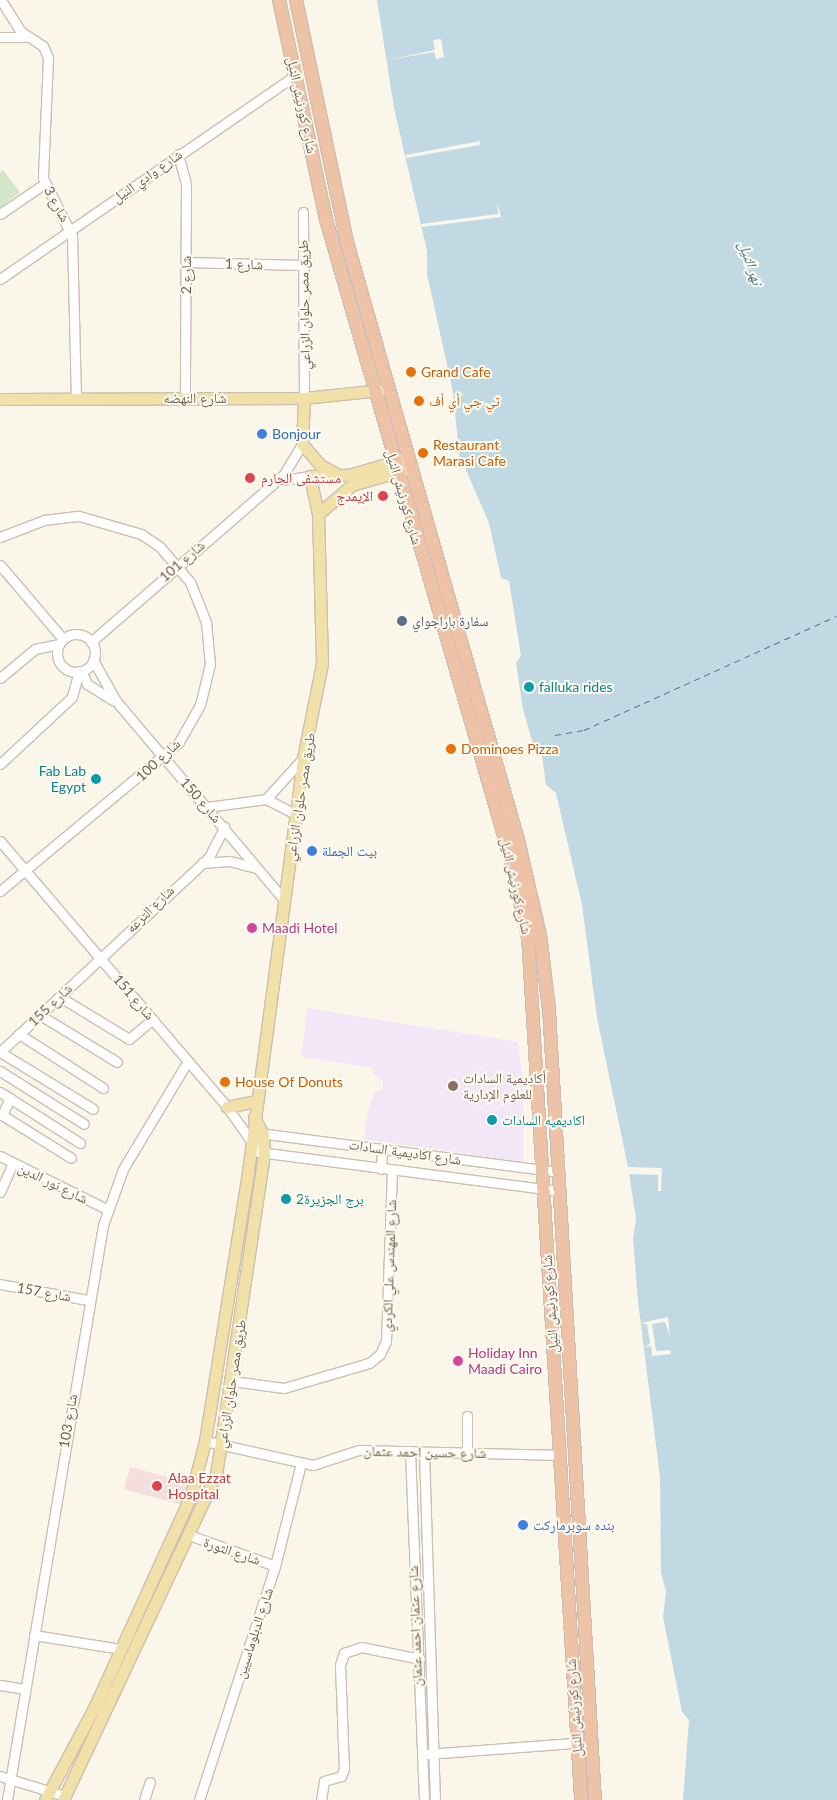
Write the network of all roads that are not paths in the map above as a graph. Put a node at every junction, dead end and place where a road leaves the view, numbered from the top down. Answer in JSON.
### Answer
{"nodes":[{"id":1,"x":1,"y":0,"type":"edge"},
{"id":2,"x":279,"y":0,"type":"edge"},
{"id":3,"x":296,"y":0,"type":"edge"},
{"id":4,"x":0,"y":37,"type":"edge"},
{"id":5,"x":26,"y":37,"type":"junction"},
{"id":6,"x":296,"y":74,"type":"junction"},
{"id":7,"x":178,"y":154,"type":"junction"},
{"id":8,"x":44,"y":184,"type":"junction"},
{"id":9,"x":303,"y":212,"type":"dead end"},
{"id":10,"x":0,"y":214,"type":"edge"},
{"id":11,"x":70,"y":229,"type":"junction"},
{"id":12,"x":186,"y":262,"type":"junction"},
{"id":13,"x":302,"y":265,"type":"junction"},
{"id":14,"x":0,"y":279,"type":"edge"},
{"id":15,"x":389,"y":389,"type":"junction"},
{"id":16,"x":374,"y":392,"type":"junction"},
{"id":17,"x":185,"y":397,"type":"junction"},
{"id":18,"x":76,"y":398,"type":"junction"},
{"id":19,"x":304,"y":398,"type":"junction"},
{"id":20,"x":0,"y":399,"type":"edge"},
{"id":21,"x":302,"y":444,"type":"junction"},
{"id":22,"x":410,"y":463,"type":"junction"},
{"id":23,"x":395,"y":467,"type":"junction"},
{"id":24,"x":343,"y":475,"type":"junction"},
{"id":25,"x":310,"y":476,"type":"junction"},
{"id":26,"x":362,"y":476,"type":"junction"},
{"id":27,"x":274,"y":482,"type":"junction"},
{"id":28,"x":318,"y":514,"type":"junction"},
{"id":29,"x":0,"y":537,"type":"edge"},
{"id":30,"x":0,"y":565,"type":"edge"},
{"id":31,"x":177,"y":565,"type":"junction"},
{"id":32,"x":61,"y":642,"type":"junction"},
{"id":33,"x":91,"y":642,"type":"junction"},
{"id":34,"x":93,"y":660,"type":"junction"},
{"id":35,"x":80,"y":671,"type":"junction"},
{"id":36,"x":0,"y":678,"type":"edge"},
{"id":37,"x":116,"y":701,"type":"junction"},
{"id":38,"x":164,"y":758,"type":"junction"},
{"id":39,"x":303,"y":758,"type":"junction"},
{"id":40,"x":0,"y":764,"type":"edge"},
{"id":41,"x":266,"y":799,"type":"junction"},
{"id":42,"x":207,"y":807,"type":"junction"},
{"id":43,"x":295,"y":814,"type":"junction"},
{"id":44,"x":224,"y":827,"type":"junction"},
{"id":45,"x":0,"y":841,"type":"edge"},
{"id":46,"x":202,"y":863,"type":"junction"},
{"id":47,"x":257,"y":868,"type":"junction"},
{"id":48,"x":26,"y":871,"type":"junction"},
{"id":49,"x":0,"y":891,"type":"edge"},
{"id":50,"x":284,"y":900,"type":"junction"},
{"id":51,"x":99,"y":957,"type":"junction"},
{"id":52,"x":60,"y":997,"type":"junction"},
{"id":53,"x":40,"y":1015,"type":"junction"},
{"id":54,"x":152,"y":1019,"type":"junction"},
{"id":55,"x":19,"y":1034,"type":"junction"},
{"id":56,"x":1,"y":1049,"type":"edge"},
{"id":57,"x":188,"y":1061,"type":"junction"},
{"id":58,"x":117,"y":1062,"type":"dead end"},
{"id":59,"x":0,"y":1070,"type":"edge"},
{"id":60,"x":103,"y":1088,"type":"dead end"},
{"id":61,"x":0,"y":1092,"type":"edge"},
{"id":62,"x":10,"y":1098,"type":"junction"},
{"id":63,"x":256,"y":1101,"type":"junction"},
{"id":64,"x":227,"y":1107,"type":"junction"},
{"id":65,"x":92,"y":1109,"type":"dead end"},
{"id":66,"x":254,"y":1117,"type":"junction"},
{"id":67,"x":84,"y":1124,"type":"dead end"},
{"id":68,"x":264,"y":1134,"type":"junction"},
{"id":69,"x":251,"y":1138,"type":"junction"},
{"id":70,"x":80,"y":1143,"type":"dead end"},
{"id":71,"x":382,"y":1149,"type":"junction"},
{"id":72,"x":264,"y":1154,"type":"junction"},
{"id":73,"x":0,"y":1156,"type":"edge"},
{"id":74,"x":71,"y":1158,"type":"dead end"},
{"id":75,"x":12,"y":1163,"type":"junction"},
{"id":76,"x":380,"y":1169,"type":"junction"},
{"id":77,"x":392,"y":1171,"type":"junction"},
{"id":78,"x":542,"y":1171,"type":"junction"},
{"id":79,"x":558,"y":1172,"type":"junction"},
{"id":80,"x":543,"y":1190,"type":"junction"},
{"id":81,"x":560,"y":1191,"type":"junction"},
{"id":82,"x":0,"y":1192,"type":"edge"},
{"id":83,"x":107,"y":1208,"type":"junction"},
{"id":84,"x":0,"y":1284,"type":"edge"},
{"id":85,"x":88,"y":1300,"type":"junction"},
{"id":86,"x":232,"y":1381,"type":"junction"},
{"id":87,"x":468,"y":1416,"type":"dead end"},
{"id":88,"x":205,"y":1441,"type":"junction"},
{"id":89,"x":222,"y":1445,"type":"junction"},
{"id":90,"x":410,"y":1451,"type":"junction"},
{"id":91,"x":424,"y":1452,"type":"junction"},
{"id":92,"x":467,"y":1453,"type":"junction"},
{"id":93,"x":561,"y":1455,"type":"junction"},
{"id":94,"x":301,"y":1463,"type":"junction"},
{"id":95,"x":189,"y":1536,"type":"junction"},
{"id":96,"x":412,"y":1559,"type":"junction"},
{"id":97,"x":426,"y":1559,"type":"junction"},
{"id":98,"x":275,"y":1566,"type":"junction"},
{"id":99,"x":34,"y":1635,"type":"junction"},
{"id":100,"x":120,"y":1649,"type":"junction"},
{"id":101,"x":428,"y":1658,"type":"junction"},
{"id":102,"x":416,"y":1659,"type":"junction"},
{"id":103,"x":0,"y":1685,"type":"edge"},
{"id":104,"x":25,"y":1689,"type":"junction"},
{"id":105,"x":576,"y":1743,"type":"junction"},
{"id":106,"x":421,"y":1754,"type":"junction"},
{"id":107,"x":432,"y":1754,"type":"junction"},
{"id":108,"x":0,"y":1776,"type":"edge"},
{"id":109,"x":11,"y":1778,"type":"junction"},
{"id":110,"x":150,"y":1782,"type":"dead end"},
{"id":111,"x":51,"y":1789,"type":"junction"},
{"id":112,"x":64,"y":1798,"type":"edge"},
{"id":113,"x":7,"y":1800,"type":"edge"},
{"id":114,"x":45,"y":1800,"type":"edge"},
{"id":115,"x":144,"y":1800,"type":"edge"},
{"id":116,"x":199,"y":1800,"type":"edge"},
{"id":117,"x":321,"y":1800,"type":"edge"},
{"id":118,"x":424,"y":1800,"type":"edge"},
{"id":119,"x":435,"y":1800,"type":"edge"},
{"id":120,"x":581,"y":1800,"type":"edge"},
{"id":121,"x":595,"y":1800,"type":"edge"}],
"edges":[{"from":1,"to":5,"type":"street","name":"شارع 3"},
{"from":2,"to":6,"type":"highway","name":"شارع كورنيش النيل"},
{"from":3,"to":15,"type":"highway","name":"شارع كورنيش النيل"},
{"from":4,"to":5,"type":"street"},
{"from":5,"to":8,"type":"street","name":"شارع 3"},
{"from":6,"to":7,"type":"street","name":"شارع وادي النيل"},
{"from":6,"to":16,"type":"highway","name":"شارع كورنيش النيل"},
{"from":7,"to":11,"type":"street","name":"شارع وادي النيل"},
{"from":7,"to":12,"type":"street","name":"شارع 2"},
{"from":8,"to":10,"type":"street"},
{"from":8,"to":11,"type":"street","name":"شارع 3"},
{"from":9,"to":13,"type":"street","name":"طريق مصر حلوان الزراعي"},
{"from":11,"to":14,"type":"street","name":"شارع وادي النيل"},
{"from":11,"to":18,"type":"street","name":"شارع 3"},
{"from":12,"to":13,"type":"street","name":"شارع 1"},
{"from":12,"to":17,"type":"street","name":"شارع 2"},
{"from":13,"to":19,"type":"street","name":"طريق مصر حلوان الزراعي"},
{"from":15,"to":16,"type":"main road","name":"شارع النهضه"},
{"from":15,"to":22,"type":"highway","name":"شارع كورنيش النيل"},
{"from":16,"to":19,"type":"main road","name":"شارع النهضه"},
{"from":16,"to":23,"type":"highway","name":"شارع كورنيش النيل"},
{"from":17,"to":18,"type":"main road","name":"شارع النهضه"},
{"from":17,"to":19,"type":"main road","name":"شارع النهضه"},
{"from":18,"to":20,"type":"main road","name":"شارع النهضه"},
{"from":19,"to":21,"type":"main road"},
{"from":21,"to":24,"type":"main road"},
{"from":21,"to":27,"type":"street","name":"شارع 101"},
{"from":22,"to":23,"type":"main road"},
{"from":22,"to":79,"type":"highway","name":"شارع كورنيش النيل"},
{"from":23,"to":26,"type":"main road"},
{"from":23,"to":78,"type":"highway","name":"شارع كورنيش النيل"},
{"from":24,"to":25,"type":"main road"},
{"from":24,"to":26,"type":"main road"},
{"from":25,"to":27,"type":"street"},
{"from":25,"to":28,"type":"main road","name":"طريق مصر حلوان الزراعي"},
{"from":26,"to":28,"type":"main road"},
{"from":27,"to":31,"type":"street","name":"شارع 101"},
{"from":28,"to":39,"type":"main road","name":"طريق مصر حلوان الزراعي"},
{"from":29,"to":31,"type":"street","name":"شارع 100"},
{"from":30,"to":32,"type":"street"},
{"from":31,"to":33,"type":"street","name":"شارع 101"},
{"from":31,"to":38,"type":"street","name":"شارع 100"},
{"from":32,"to":33,"type":"street"},
{"from":32,"to":35,"type":"street"},
{"from":32,"to":36,"type":"street"},
{"from":33,"to":34,"type":"street"},
{"from":34,"to":35,"type":"street"},
{"from":34,"to":37,"type":"street","name":"شارع 150"},
{"from":35,"to":37,"type":"street","name":"شارع 150"},
{"from":35,"to":40,"type":"street"},
{"from":37,"to":38,"type":"street","name":"شارع 150"},
{"from":38,"to":42,"type":"street","name":"شارع 150"},
{"from":38,"to":48,"type":"street","name":"شارع 100"},
{"from":39,"to":41,"type":"street"},
{"from":39,"to":43,"type":"main road","name":"طريق مصر حلوان الزراعي"},
{"from":41,"to":42,"type":"street"},
{"from":41,"to":43,"type":"street"},
{"from":42,"to":44,"type":"street","name":"شارع 150"},
{"from":43,"to":50,"type":"main road","name":"طريق مصر حلوان الزراعي"},
{"from":44,"to":46,"type":"street","name":"شارع الترعه"},
{"from":44,"to":47,"type":"street","name":"شارع 150"},
{"from":45,"to":48,"type":"street","name":"شارع 151"},
{"from":46,"to":47,"type":"street"},
{"from":46,"to":51,"type":"street","name":"شارع الترعه"},
{"from":47,"to":50,"type":"street","name":"شارع 150"},
{"from":48,"to":49,"type":"street","name":"شارع 100"},
{"from":48,"to":51,"type":"street","name":"شارع 151"},
{"from":50,"to":63,"type":"main road","name":"طريق مصر حلوان الزراعي"},
{"from":51,"to":52,"type":"street","name":"شارع 155"},
{"from":51,"to":54,"type":"street","name":"شارع 151"},
{"from":52,"to":53,"type":"street","name":"شارع 155"},
{"from":52,"to":54,"type":"street"},
{"from":53,"to":55,"type":"street","name":"شارع 155"},
{"from":53,"to":58,"type":"street"},
{"from":54,"to":57,"type":"street","name":"شارع 151"},
{"from":55,"to":56,"type":"street","name":"شارع 155"},
{"from":55,"to":60,"type":"street"},
{"from":56,"to":65,"type":"street"},
{"from":57,"to":64,"type":"street","name":"شارع 151"},
{"from":57,"to":83,"type":"street","name":"شارع 103"},
{"from":59,"to":67,"type":"street"},
{"from":61,"to":62,"type":"street"},
{"from":62,"to":70,"type":"street"},
{"from":62,"to":74,"type":"street"},
{"from":63,"to":64,"type":"main road"},
{"from":63,"to":66,"type":"main road","name":"طريق مصر حلوان الزراعي"},
{"from":64,"to":69,"type":"street","name":"شارع 151"},
{"from":66,"to":68,"type":"main road"},
{"from":66,"to":69,"type":"main road","name":"طريق مصر حلوان الزراعي"},
{"from":68,"to":69,"type":"street","name":"شارع اكاديمية السادات"},
{"from":68,"to":71,"type":"street","name":"شارع اكاديمية السادات"},
{"from":68,"to":72,"type":"main road","name":"طريق مصر حلوان الزراعي"},
{"from":69,"to":72,"type":"street","name":"شارع 151"},
{"from":69,"to":88,"type":"main road","name":"طريق مصر حلوان الزراعي"},
{"from":71,"to":76,"type":"street"},
{"from":71,"to":78,"type":"street","name":"شارع اكاديمية السادات"},
{"from":72,"to":76,"type":"street","name":"شارع اكاديمية السادات"},
{"from":72,"to":86,"type":"main road","name":"طريق مصر حلوان الزراعي"},
{"from":73,"to":75,"type":"street","name":"شارع نور الدين"},
{"from":75,"to":82,"type":"street"},
{"from":75,"to":83,"type":"street","name":"شارع نور الدين"},
{"from":76,"to":77,"type":"street","name":"شارع اكاديمية السادات"},
{"from":77,"to":80,"type":"street","name":"شارع اكاديمية السادات"},
{"from":77,"to":86,"type":"street","name":"شارع المهندس علي الكردي"},
{"from":78,"to":79,"type":"street","name":"شارع اكاديمية السادات"},
{"from":78,"to":80,"type":"highway","name":"شارع كورنيش النيل"},
{"from":79,"to":81,"type":"highway","name":"شارع كورنيش النيل"},
{"from":80,"to":81,"type":"street","name":"شارع اكاديمية السادات"},
{"from":80,"to":93,"type":"highway","name":"شارع كورنيش النيل"},
{"from":81,"to":121,"type":"highway","name":"شارع كورنيش النيل"},
{"from":83,"to":85,"type":"street","name":"شارع 103"},
{"from":84,"to":85,"type":"street","name":"شارع 157"},
{"from":85,"to":99,"type":"street","name":"شارع 103"},
{"from":86,"to":89,"type":"main road","name":"طريق مصر حلوان الزراعي"},
{"from":87,"to":92,"type":"street"},
{"from":88,"to":89,"type":"street","name":"شارع حسين احمد عثمان"},
{"from":88,"to":100,"type":"main road","name":"طريق مصر حلوان الزراعي"},
{"from":89,"to":94,"type":"street","name":"شارع حسين احمد عثمان"},
{"from":89,"to":95,"type":"main road","name":"طريق مصر حلوان الزراعي"},
{"from":90,"to":91,"type":"street","name":"شارع حسين احمد عثمان"},
{"from":90,"to":94,"type":"street","name":"شارع حسين احمد عثمان"},
{"from":90,"to":96,"type":"street","name":"شارع عثمان احمد عثمان"},
{"from":91,"to":92,"type":"street","name":"شارع حسين احمد عثمان"},
{"from":91,"to":97,"type":"street","name":"شارع عثمان احمد عثمان"},
{"from":92,"to":93,"type":"street","name":"شارع حسين احمد عثمان"},
{"from":93,"to":105,"type":"highway","name":"شارع كورنيش النيل"},
{"from":94,"to":98,"type":"street","name":"شارع الدبلوماسيين"},
{"from":95,"to":98,"type":"street","name":"شارع الثورة"},
{"from":95,"to":112,"type":"main road","name":"طريق مصر حلوان الزراعي"},
{"from":96,"to":97,"type":"street"},
{"from":96,"to":102,"type":"street","name":"شارع عثمان احمد عثمان"},
{"from":97,"to":101,"type":"street","name":"شارع عثمان احمد عثمان"},
{"from":98,"to":116,"type":"street","name":"شارع الدبلوماسيين"},
{"from":99,"to":100,"type":"street"},
{"from":99,"to":104,"type":"street","name":"شارع 103"},
{"from":100,"to":111,"type":"main road","name":"طريق مصر حلوان الزراعي"},
{"from":101,"to":102,"type":"street"},
{"from":101,"to":107,"type":"street","name":"شارع عثمان احمد عثمان"},
{"from":102,"to":106,"type":"street","name":"شارع عثمان احمد عثمان"},
{"from":102,"to":117,"type":"street"},
{"from":103,"to":104,"type":"street"},
{"from":104,"to":109,"type":"street","name":"شارع 103"},
{"from":105,"to":107,"type":"street"},
{"from":105,"to":120,"type":"highway","name":"شارع كورنيش النيل"},
{"from":106,"to":107,"type":"street"},
{"from":106,"to":118,"type":"street","name":"شارع عثمان احمد عثمان"},
{"from":107,"to":119,"type":"street","name":"شارع عثمان احمد عثمان"},
{"from":108,"to":109,"type":"street"},
{"from":109,"to":111,"type":"street"},
{"from":109,"to":113,"type":"street","name":"شارع 103"},
{"from":110,"to":115,"type":"street"},
{"from":111,"to":112,"type":"street"},
{"from":111,"to":114,"type":"main road","name":"طريق مصر حلوان الزراعي"}]}
